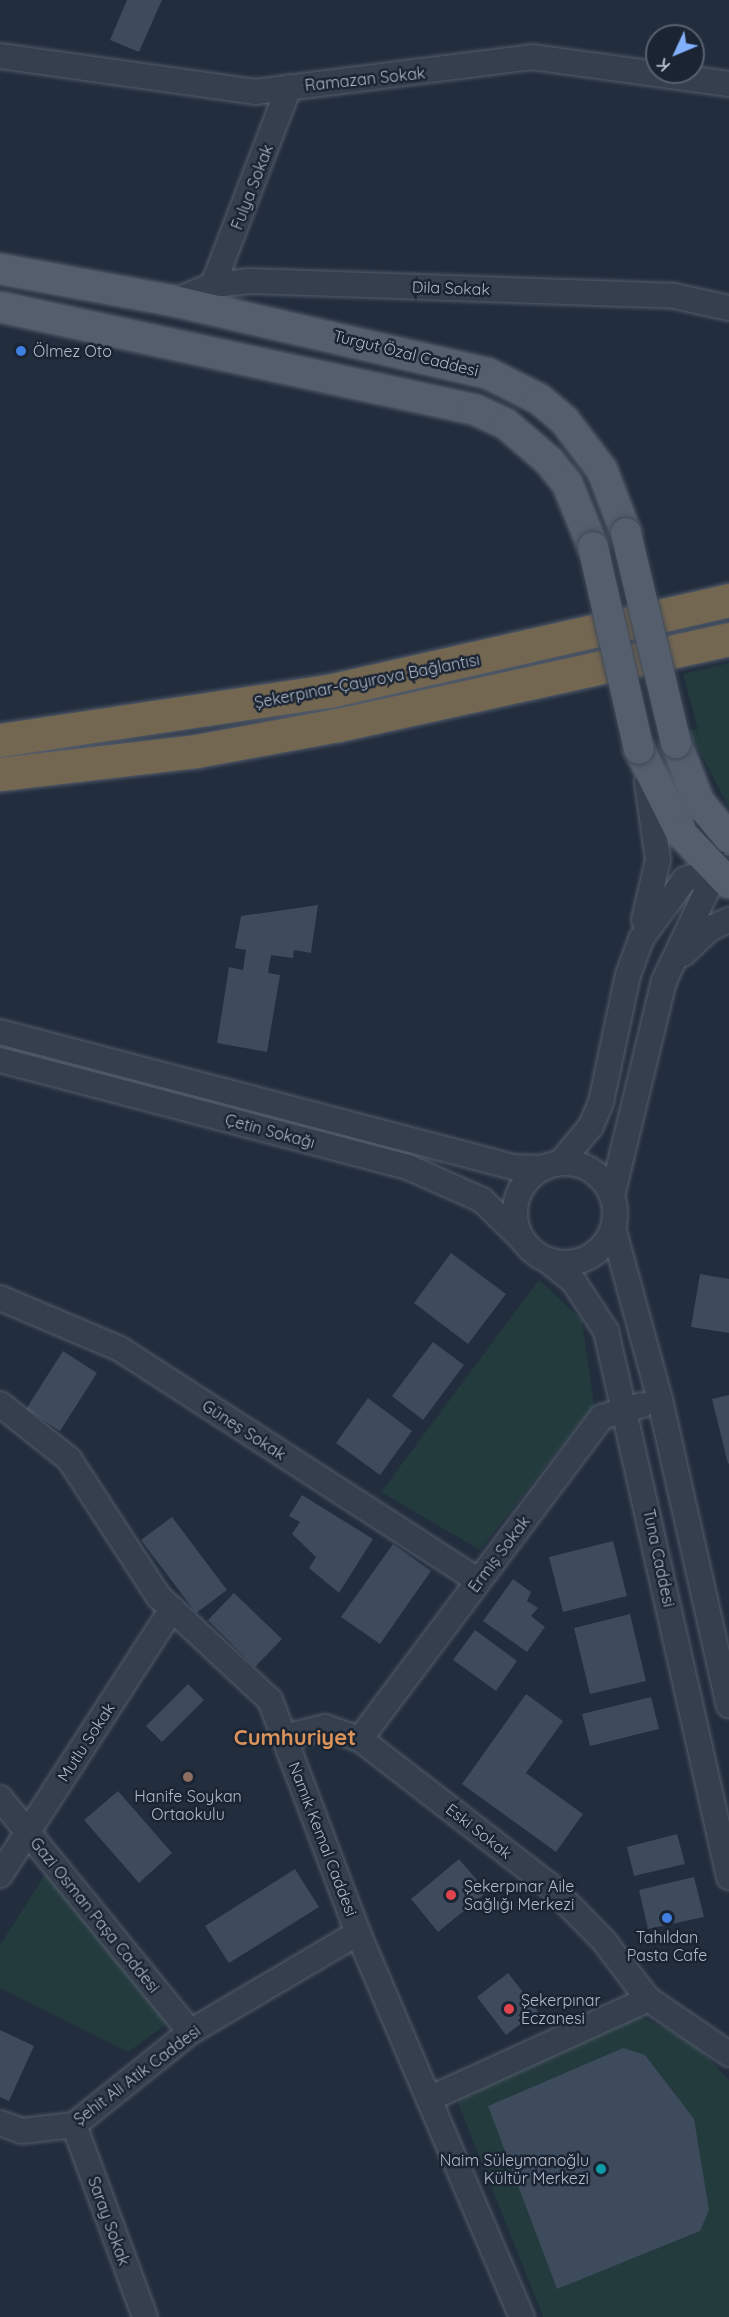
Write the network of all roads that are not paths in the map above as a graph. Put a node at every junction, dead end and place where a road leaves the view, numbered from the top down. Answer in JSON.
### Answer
{"nodes":[{"id":1,"x":0,"y":56,"type":"edge"},
{"id":2,"x":729,"y":84,"type":"edge"},
{"id":3,"x":289,"y":87,"type":"junction"},
{"id":4,"x":0,"y":269,"type":"edge"},
{"id":5,"x":213,"y":285,"type":"junction"},
{"id":6,"x":174,"y":301,"type":"junction"},
{"id":7,"x":0,"y":307,"type":"edge"},
{"id":8,"x":729,"y":308,"type":"edge"},
{"id":9,"x":729,"y":600,"type":"edge"},
{"id":10,"x":729,"y":639,"type":"edge"},
{"id":11,"x":0,"y":740,"type":"edge"},
{"id":12,"x":639,"y":749,"type":"junction"},
{"id":13,"x":0,"y":774,"type":"edge"},
{"id":14,"x":699,"y":802,"type":"junction"},
{"id":15,"x":729,"y":838,"type":"edge"},
{"id":16,"x":723,"y":873,"type":"edge"},
{"id":17,"x":729,"y":920,"type":"edge"},
{"id":18,"x":633,"y":958,"type":"junction"},
{"id":19,"x":660,"y":1002,"type":"junction"},
{"id":20,"x":0,"y":1032,"type":"edge"},
{"id":21,"x":0,"y":1060,"type":"edge"},
{"id":22,"x":552,"y":1166,"type":"junction"},
{"id":23,"x":612,"y":1196,"type":"junction"},
{"id":24,"x":613,"y":1228,"type":"junction"},
{"id":25,"x":522,"y":1239,"type":"junction"},
{"id":26,"x":547,"y":1260,"type":"junction"},
{"id":27,"x":0,"y":1298,"type":"edge"},
{"id":28,"x":660,"y":1400,"type":"junction"},
{"id":29,"x":0,"y":1404,"type":"edge"},
{"id":30,"x":626,"y":1410,"type":"junction"},
{"id":31,"x":478,"y":1581,"type":"junction"},
{"id":32,"x":172,"y":1609,"type":"junction"},
{"id":33,"x":729,"y":1705,"type":"edge"},
{"id":34,"x":285,"y":1737,"type":"junction"},
{"id":35,"x":360,"y":1739,"type":"junction"},
{"id":36,"x":0,"y":1798,"type":"edge"},
{"id":37,"x":27,"y":1832,"type":"junction"},
{"id":38,"x":0,"y":1875,"type":"edge"},
{"id":39,"x":729,"y":1877,"type":"edge"},
{"id":40,"x":358,"y":1933,"type":"junction"},
{"id":41,"x":648,"y":1999,"type":"junction"},
{"id":42,"x":190,"y":2032,"type":"junction"},
{"id":43,"x":729,"y":2054,"type":"edge"},
{"id":44,"x":429,"y":2099,"type":"junction"},
{"id":45,"x":0,"y":2123,"type":"edge"},
{"id":46,"x":74,"y":2125,"type":"junction"},
{"id":47,"x":145,"y":2317,"type":"edge"},
{"id":48,"x":522,"y":2317,"type":"edge"}],
"edges":[{"from":1,"to":3,"type":"street","name":"Ramazan Sokak"},
{"from":2,"to":3,"type":"street","name":"Ramazan Sokak"},
{"from":3,"to":5,"type":"street","name":"Fulya Sokak"},
{"from":4,"to":6,"type":"main road","name":"Turgut Özal Caddesi"},
{"from":5,"to":6,"type":"street","name":"Dila Sokak"},
{"from":5,"to":8,"type":"street","name":"Dila Sokak"},
{"from":6,"to":14,"type":"main road","name":"Turgut Özal Caddesi","bridge":true},
{"from":7,"to":12,"type":"main road","bridge":true},
{"from":9,"to":11,"type":"highway","name":"Şekerpınar-Çayırova Bağlantısı"},
{"from":10,"to":13,"type":"highway"},
{"from":12,"to":16,"type":"main road"},
{"from":12,"to":18,"type":"street"},
{"from":14,"to":15,"type":"main road","name":"Turgut Özal Caddesi"},
{"from":14,"to":16,"type":"street"},
{"from":16,"to":18,"type":"street"},
{"from":16,"to":19,"type":"street"},
{"from":17,"to":19,"type":"street"},
{"from":18,"to":22,"type":"street"},
{"from":19,"to":23,"type":"street"},
{"from":20,"to":22,"type":"street"},
{"from":21,"to":25,"type":"street","name":"Çetin Sokağı"},
{"from":22,"to":23,"type":"street"},
{"from":22,"to":25,"type":"street"},
{"from":23,"to":24,"type":"street"},
{"from":24,"to":26,"type":"street"},
{"from":24,"to":28,"type":"street"},
{"from":25,"to":26,"type":"street"},
{"from":26,"to":30,"type":"street","name":"Tuna Caddesi"},
{"from":27,"to":31,"type":"street","name":"Güneş Sokak"},
{"from":28,"to":30,"type":"street","name":"Ermiş Sokak"},
{"from":28,"to":33,"type":"street"},
{"from":29,"to":32,"type":"street","name":"Namık Kemal Caddesi"},
{"from":30,"to":31,"type":"street","name":"Ermiş Sokak"},
{"from":30,"to":39,"type":"street","name":"Tuna Caddesi"},
{"from":31,"to":35,"type":"street","name":"Ermiş Sokak"},
{"from":32,"to":34,"type":"street","name":"Namık Kemal Caddesi"},
{"from":32,"to":37,"type":"street","name":"Mutlu Sokak"},
{"from":34,"to":35,"type":"street","name":"Eski Sokak"},
{"from":34,"to":40,"type":"street","name":"Namık Kemal Caddesi"},
{"from":35,"to":41,"type":"street","name":"Eski Sokak"},
{"from":36,"to":37,"type":"street","name":"Gazi Osman Paşa Caddesi"},
{"from":37,"to":38,"type":"street","name":"Mutlu Sokak"},
{"from":37,"to":42,"type":"street","name":"Gazi Osman Paşa Caddesi"},
{"from":40,"to":42,"type":"street","name":"Şehit Ali Atik Caddesi"},
{"from":40,"to":44,"type":"street","name":"Namık Kemal Caddesi"},
{"from":41,"to":43,"type":"street","name":"Eski Sokak"},
{"from":41,"to":44,"type":"street"},
{"from":42,"to":46,"type":"street","name":"Şehit Ali Atik Caddesi"},
{"from":44,"to":48,"type":"street","name":"Namık Kemal Caddesi"},
{"from":45,"to":46,"type":"street","name":"Şehit Ali Atik Caddesi"},
{"from":46,"to":47,"type":"street","name":"Saray Sokak"}]}
